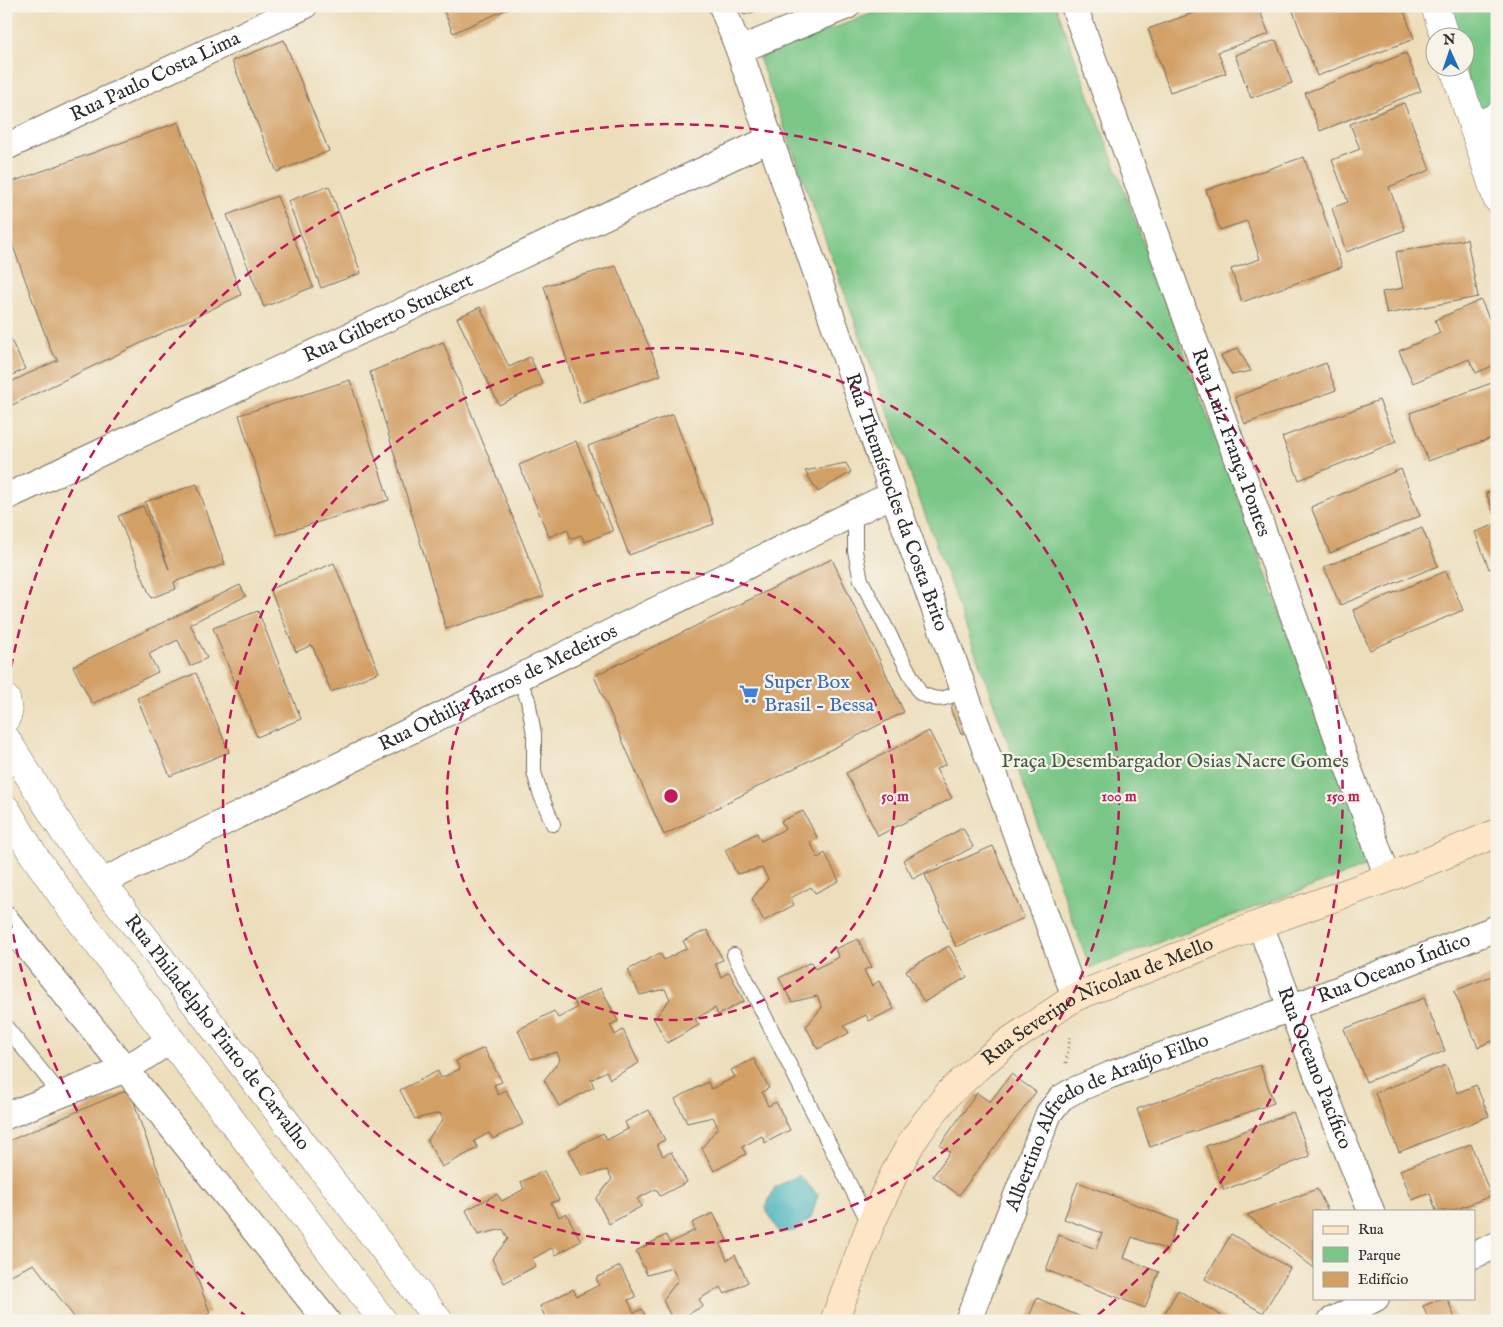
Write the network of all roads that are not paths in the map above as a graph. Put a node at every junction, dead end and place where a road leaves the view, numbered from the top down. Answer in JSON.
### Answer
{"nodes":[{"id":1,"x":304,"y":6,"type":"edge"},
{"id":2,"x":722,"y":6,"type":"edge"},
{"id":3,"x":847,"y":6,"type":"edge"},
{"id":4,"x":1074,"y":6,"type":"edge"},
{"id":5,"x":1435,"y":6,"type":"edge"},
{"id":6,"x":1442,"y":28,"type":"edge"},
{"id":7,"x":739,"y":50,"type":"junction"},
{"id":8,"x":1460,"y":78,"type":"edge"},
{"id":9,"x":1485,"y":122,"type":"edge"},
{"id":10,"x":770,"y":139,"type":"junction"},
{"id":11,"x":6,"y":147,"type":"edge"},
{"id":12,"x":1497,"y":199,"type":"edge"},
{"id":13,"x":893,"y":494,"type":"junction"},
{"id":14,"x":6,"y":497,"type":"edge"},
{"id":15,"x":855,"y":512,"type":"junction"},
{"id":16,"x":518,"y":677,"type":"junction"},
{"id":17,"x":964,"y":690,"type":"junction"},
{"id":18,"x":6,"y":699,"type":"edge"},
{"id":19,"x":6,"y":718,"type":"edge"},
{"id":20,"x":6,"y":739,"type":"edge"},
{"id":21,"x":6,"y":809,"type":"edge"},
{"id":22,"x":553,"y":824,"type":"dead end"},
{"id":23,"x":1497,"y":833,"type":"edge"},
{"id":24,"x":1388,"y":878,"type":"junction"},
{"id":25,"x":102,"y":882,"type":"junction"},
{"id":26,"x":6,"y":920,"type":"edge"},
{"id":27,"x":1260,"y":924,"type":"junction"},
{"id":28,"x":1497,"y":928,"type":"edge"},
{"id":29,"x":734,"y":955,"type":"dead end"},
{"id":30,"x":1075,"y":997,"type":"junction"},
{"id":31,"x":1291,"y":1008,"type":"junction"},
{"id":32,"x":6,"y":1027,"type":"edge"},
{"id":33,"x":171,"y":1040,"type":"junction"},
{"id":34,"x":126,"y":1069,"type":"junction"},
{"id":35,"x":61,"y":1095,"type":"junction"},
{"id":36,"x":6,"y":1116,"type":"edge"},
{"id":37,"x":1371,"y":1210,"type":"edge"},
{"id":38,"x":870,"y":1226,"type":"junction"},
{"id":39,"x":1497,"y":1245,"type":"edge"},
{"id":40,"x":1476,"y":1254,"type":"edge"},
{"id":41,"x":1372,"y":1300,"type":"edge"},
{"id":42,"x":326,"y":1321,"type":"edge"},
{"id":43,"x":383,"y":1321,"type":"edge"},
{"id":44,"x":439,"y":1321,"type":"edge"},
{"id":45,"x":834,"y":1321,"type":"edge"},
{"id":46,"x":968,"y":1321,"type":"edge"},
{"id":47,"x":1332,"y":1321,"type":"edge"}],
"edges":[{"from":1,"to":11,"type":"street","name":"Rua Paulo Costa Lima"},
{"from":2,"to":7,"type":"street","name":"Rua Themístocles da Costa Brito"},
{"from":3,"to":7,"type":"street"},
{"from":4,"to":24,"type":"street","name":"Rua Luiz França Pontes"},
{"from":5,"to":6,"type":"street"},
{"from":7,"to":10,"type":"street","name":"Rua Themístocles da Costa Brito"},
{"from":8,"to":9,"type":"street"},
{"from":9,"to":12,"type":"street"},
{"from":10,"to":13,"type":"street","name":"Rua Themístocles da Costa Brito"},
{"from":10,"to":14,"type":"street","name":"Rua Gilberto Stuckert"},
{"from":13,"to":15,"type":"street","name":"Rua Othilia Barros de Medeiros"},
{"from":13,"to":17,"type":"street","name":"Rua Themístocles da Costa Brito"},
{"from":15,"to":16,"type":"street","name":"Rua Othilia Barros de Medeiros"},
{"from":15,"to":17,"type":"lane"},
{"from":16,"to":22,"type":"lane"},
{"from":16,"to":25,"type":"street","name":"Rua Othilia Barros de Medeiros"},
{"from":17,"to":30,"type":"street","name":"Rua Themístocles da Costa Brito"},
{"from":18,"to":19,"type":"street"},
{"from":20,"to":25,"type":"street","name":"Rua Philadelpho Pinto de Carvalho"},
{"from":21,"to":33,"type":"street","name":"Rua Philadelpho Pinto de Carvalho"},
{"from":23,"to":24,"type":"main road","name":"Rua Severino Nicolau de Mello"},
{"from":24,"to":27,"type":"main road","name":"Rua Severino Nicolau de Mello"},
{"from":25,"to":44,"type":"street","name":"Rua Philadelpho Pinto de Carvalho"},
{"from":26,"to":34,"type":"street"},
{"from":27,"to":30,"type":"main road","name":"Rua Severino Nicolau de Mello"},
{"from":27,"to":31,"type":"street","name":"Rua Oceano Pacífico"},
{"from":28,"to":31,"type":"street","name":"Rua Oceano Índico"},
{"from":29,"to":38,"type":"lane"},
{"from":30,"to":38,"type":"main road","name":"Rua Severino Nicolau de Mello"},
{"from":31,"to":37,"type":"street","name":"Rua Oceano Pacífico"},
{"from":31,"to":46,"type":"street","name":"Albertino Alfredo de Araújo Filho"},
{"from":32,"to":35,"type":"lane"},
{"from":33,"to":34,"type":"street"},
{"from":33,"to":43,"type":"street","name":"Rua Philadelpho Pinto de Carvalho"},
{"from":34,"to":35,"type":"street"},
{"from":34,"to":42,"type":"street"},
{"from":35,"to":36,"type":"street"},
{"from":38,"to":45,"type":"main road","name":"Rua Severino Nicolau de Mello"},
{"from":39,"to":40,"type":"street"},
{"from":41,"to":47,"type":"street"}]}
